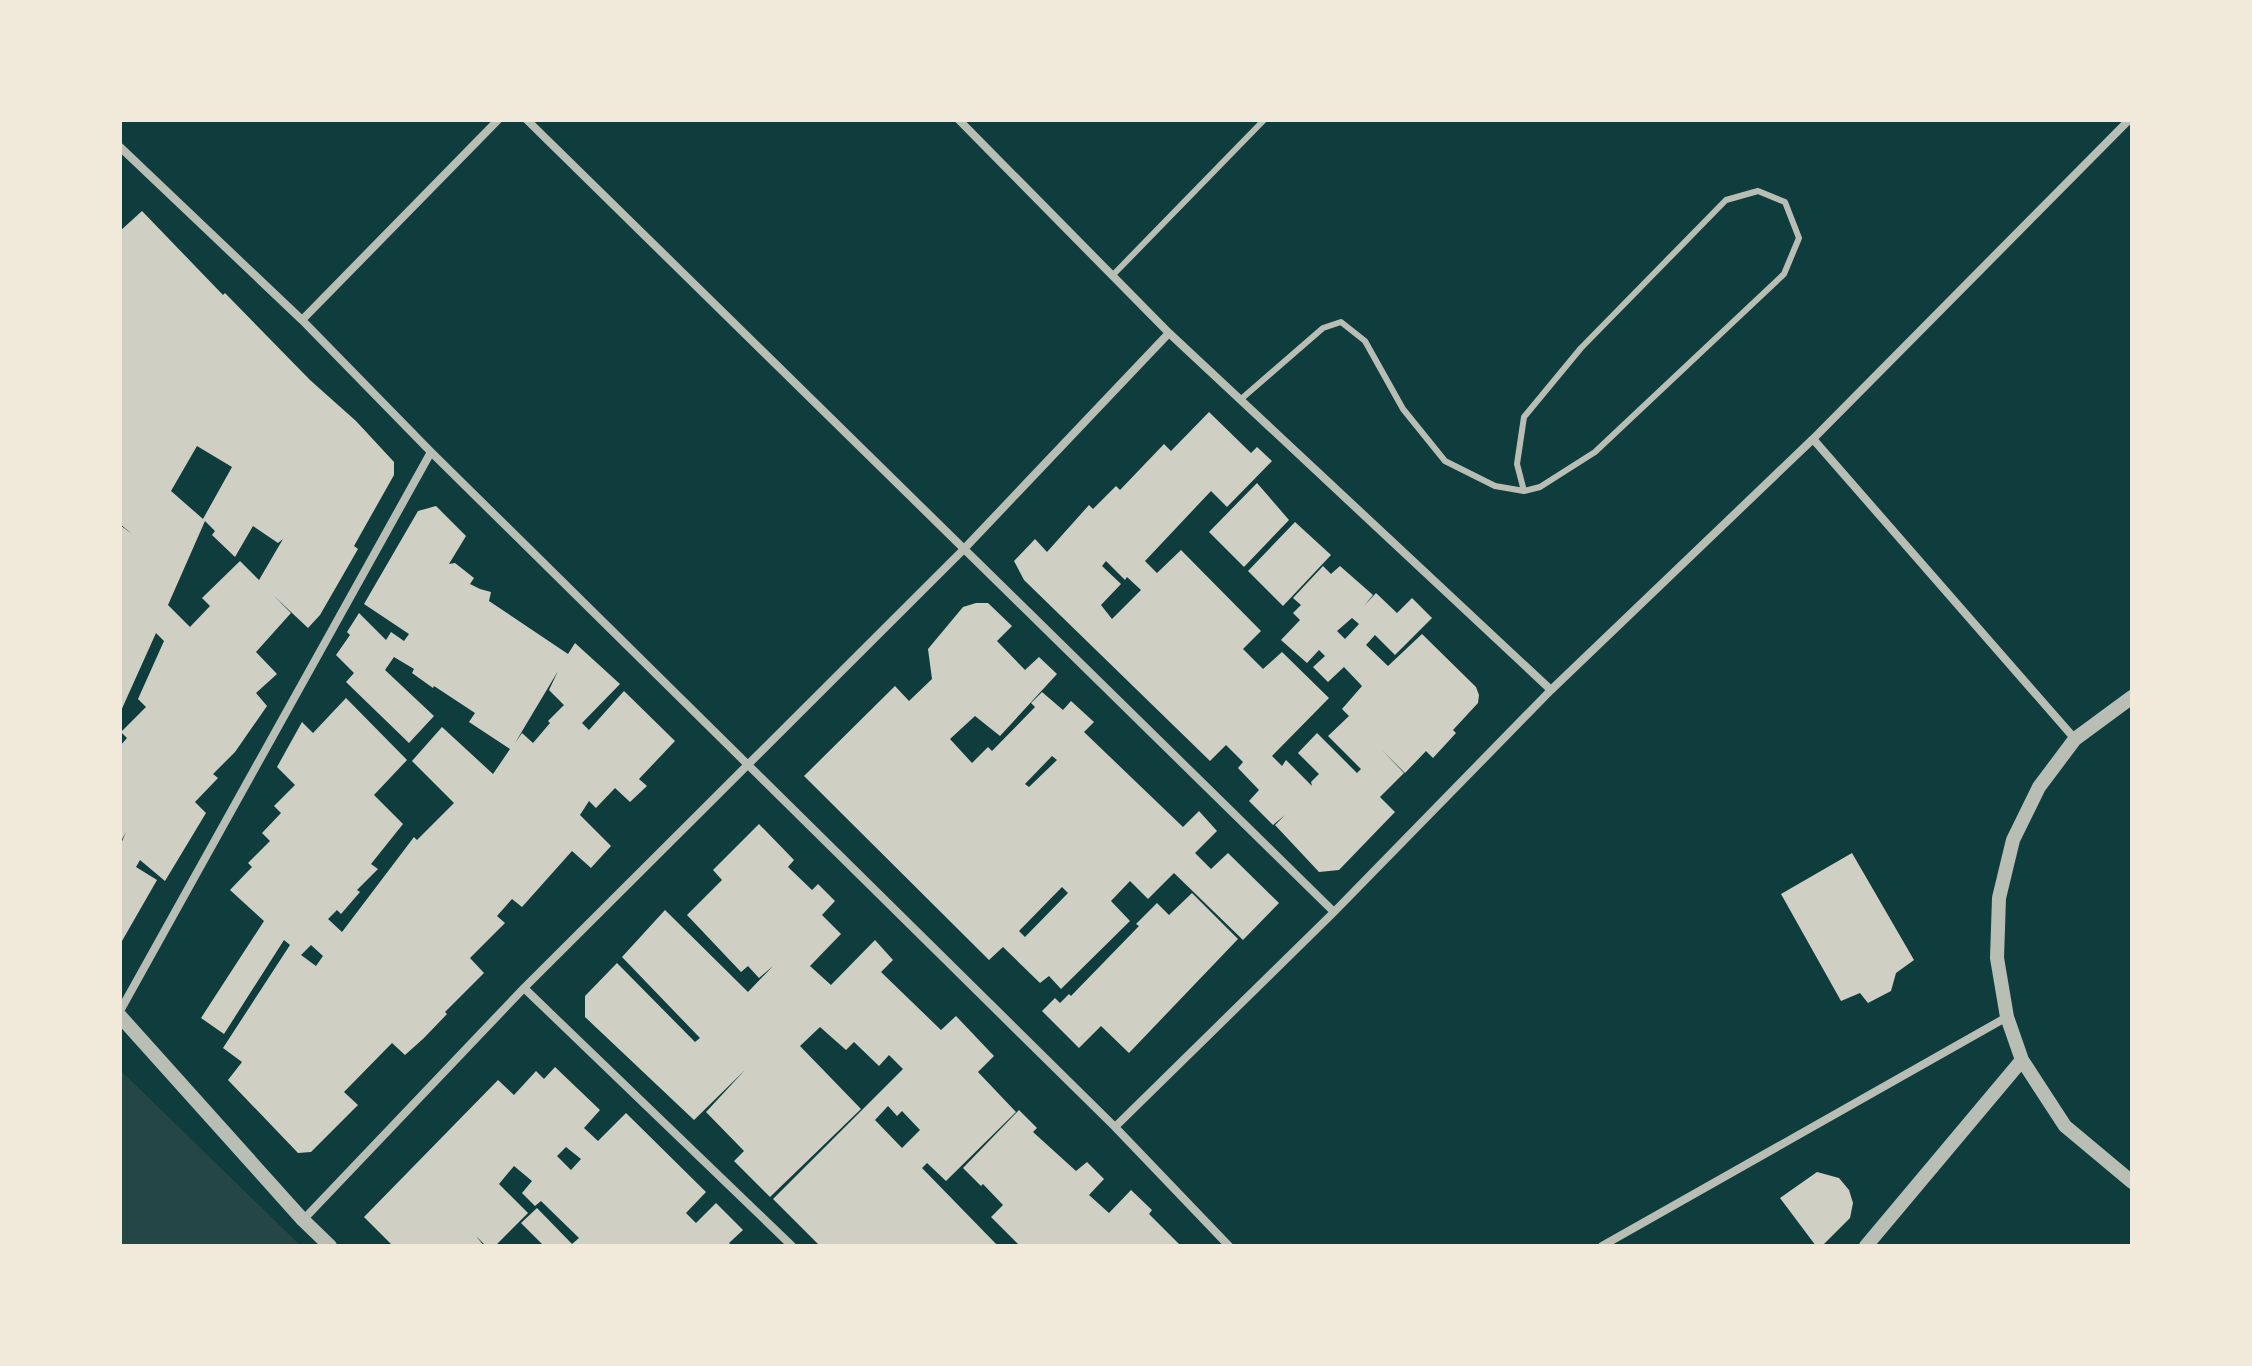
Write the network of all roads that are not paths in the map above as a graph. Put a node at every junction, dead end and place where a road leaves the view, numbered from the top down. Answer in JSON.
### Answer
{"nodes":[{"id":1,"x":498,"y":120,"type":"edge"},
{"id":2,"x":527,"y":120,"type":"edge"},
{"id":3,"x":959,"y":120,"type":"edge"},
{"id":4,"x":1264,"y":120,"type":"edge"},
{"id":5,"x":2129,"y":120,"type":"edge"},
{"id":6,"x":120,"y":147,"type":"edge"},
{"id":7,"x":1112,"y":276,"type":"junction"},
{"id":8,"x":302,"y":320,"type":"junction"},
{"id":9,"x":1169,"y":333,"type":"junction"},
{"id":10,"x":1240,"y":400,"type":"junction"},
{"id":11,"x":1813,"y":439,"type":"junction"},
{"id":12,"x":431,"y":452,"type":"junction"},
{"id":13,"x":1524,"y":491,"type":"junction"},
{"id":14,"x":963,"y":550,"type":"junction"},
{"id":15,"x":1551,"y":690,"type":"junction"},
{"id":16,"x":2132,"y":697,"type":"edge"},
{"id":17,"x":2075,"y":739,"type":"junction"},
{"id":18,"x":749,"y":764,"type":"junction"},
{"id":19,"x":1334,"y":912,"type":"junction"},
{"id":20,"x":524,"y":988,"type":"junction"},
{"id":21,"x":120,"y":1013,"type":"edge"},
{"id":22,"x":2007,"y":1017,"type":"junction"},
{"id":23,"x":2022,"y":1060,"type":"junction"},
{"id":24,"x":1115,"y":1127,"type":"junction"},
{"id":25,"x":2132,"y":1182,"type":"edge"},
{"id":26,"x":303,"y":1220,"type":"junction"},
{"id":27,"x":330,"y":1246,"type":"edge"},
{"id":28,"x":792,"y":1246,"type":"edge"},
{"id":29,"x":1229,"y":1246,"type":"edge"},
{"id":30,"x":1602,"y":1246,"type":"edge"},
{"id":31,"x":1866,"y":1246,"type":"edge"}],
"edges":[{"from":1,"to":8,"type":"street"},
{"from":2,"to":14,"type":"street"},
{"from":3,"to":7,"type":"street"},
{"from":4,"to":7,"type":"lane"},
{"from":5,"to":11,"type":"street"},
{"from":6,"to":8,"type":"street"},
{"from":7,"to":9,"type":"street"},
{"from":8,"to":12,"type":"street"},
{"from":9,"to":10,"type":"street"},
{"from":9,"to":14,"type":"street"},
{"from":10,"to":13,"type":"lane"},
{"from":10,"to":15,"type":"street"},
{"from":11,"to":15,"type":"street"},
{"from":11,"to":17,"type":"street"},
{"from":12,"to":18,"type":"street"},
{"from":12,"to":21,"type":"street"},
{"from":13,"to":13,"type":"lane"},
{"from":14,"to":18,"type":"street"},
{"from":14,"to":19,"type":"street"},
{"from":15,"to":19,"type":"street"},
{"from":16,"to":17,"type":"street"},
{"from":17,"to":22,"type":"street"},
{"from":18,"to":20,"type":"street"},
{"from":18,"to":24,"type":"street"},
{"from":19,"to":24,"type":"street"},
{"from":20,"to":26,"type":"street"},
{"from":20,"to":28,"type":"street"},
{"from":21,"to":26,"type":"street"},
{"from":22,"to":23,"type":"street"},
{"from":22,"to":30,"type":"street"},
{"from":23,"to":25,"type":"street"},
{"from":23,"to":31,"type":"street"},
{"from":24,"to":29,"type":"street"},
{"from":26,"to":27,"type":"street"}]}
